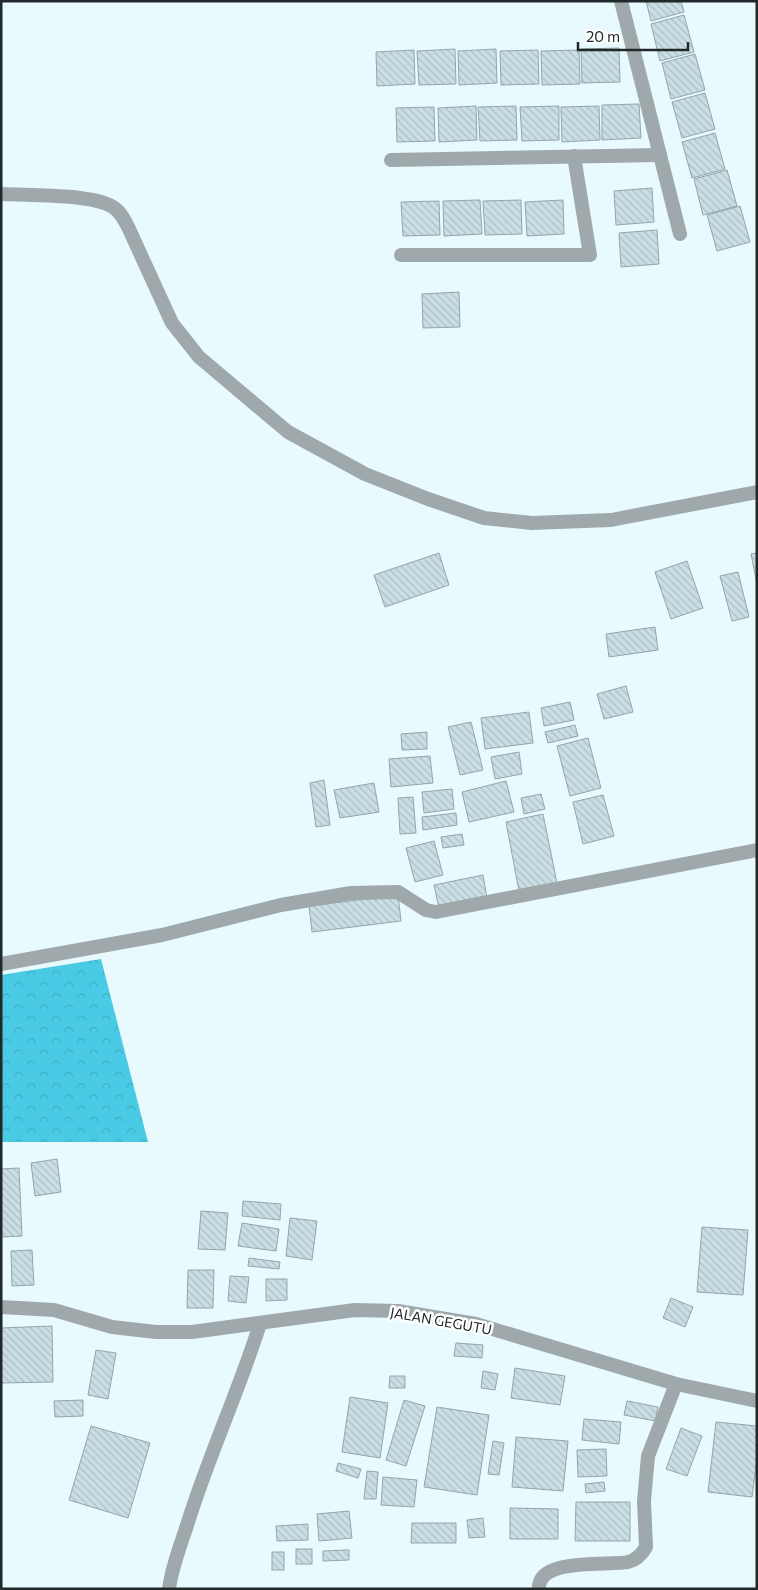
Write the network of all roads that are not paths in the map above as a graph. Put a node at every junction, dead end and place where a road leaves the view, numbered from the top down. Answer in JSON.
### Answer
{"nodes":[{"id":1,"x":621,"y":1,"type":"edge"},
{"id":2,"x":660,"y":155,"type":"junction"},
{"id":3,"x":574,"y":156,"type":"junction"},
{"id":4,"x":391,"y":160,"type":"dead end"},
{"id":5,"x":1,"y":194,"type":"edge"},
{"id":6,"x":680,"y":234,"type":"dead end"},
{"id":7,"x":401,"y":255,"type":"dead end"},
{"id":8,"x":757,"y":492,"type":"edge"},
{"id":9,"x":757,"y":850,"type":"edge"},
{"id":10,"x":1,"y":964,"type":"edge"},
{"id":11,"x":1,"y":1307,"type":"edge"},
{"id":12,"x":260,"y":1324,"type":"junction"},
{"id":13,"x":676,"y":1384,"type":"junction"},
{"id":14,"x":757,"y":1401,"type":"edge"},
{"id":15,"x":169,"y":1589,"type":"edge"},
{"id":16,"x":539,"y":1589,"type":"edge"}],
"edges":[{"from":1,"to":2,"type":"street"},
{"from":2,"to":3,"type":"street"},
{"from":2,"to":6,"type":"street"},
{"from":3,"to":4,"type":"street"},
{"from":3,"to":7,"type":"street"},
{"from":5,"to":8,"type":"street"},
{"from":9,"to":10,"type":"street"},
{"from":11,"to":12,"type":"street","name":"JALAN GEGUTU"},
{"from":12,"to":13,"type":"street","name":"JALAN GEGUTU"},
{"from":12,"to":15,"type":"street"},
{"from":13,"to":14,"type":"street","name":"JALAN GEGUTU"},
{"from":13,"to":16,"type":"street"}]}
